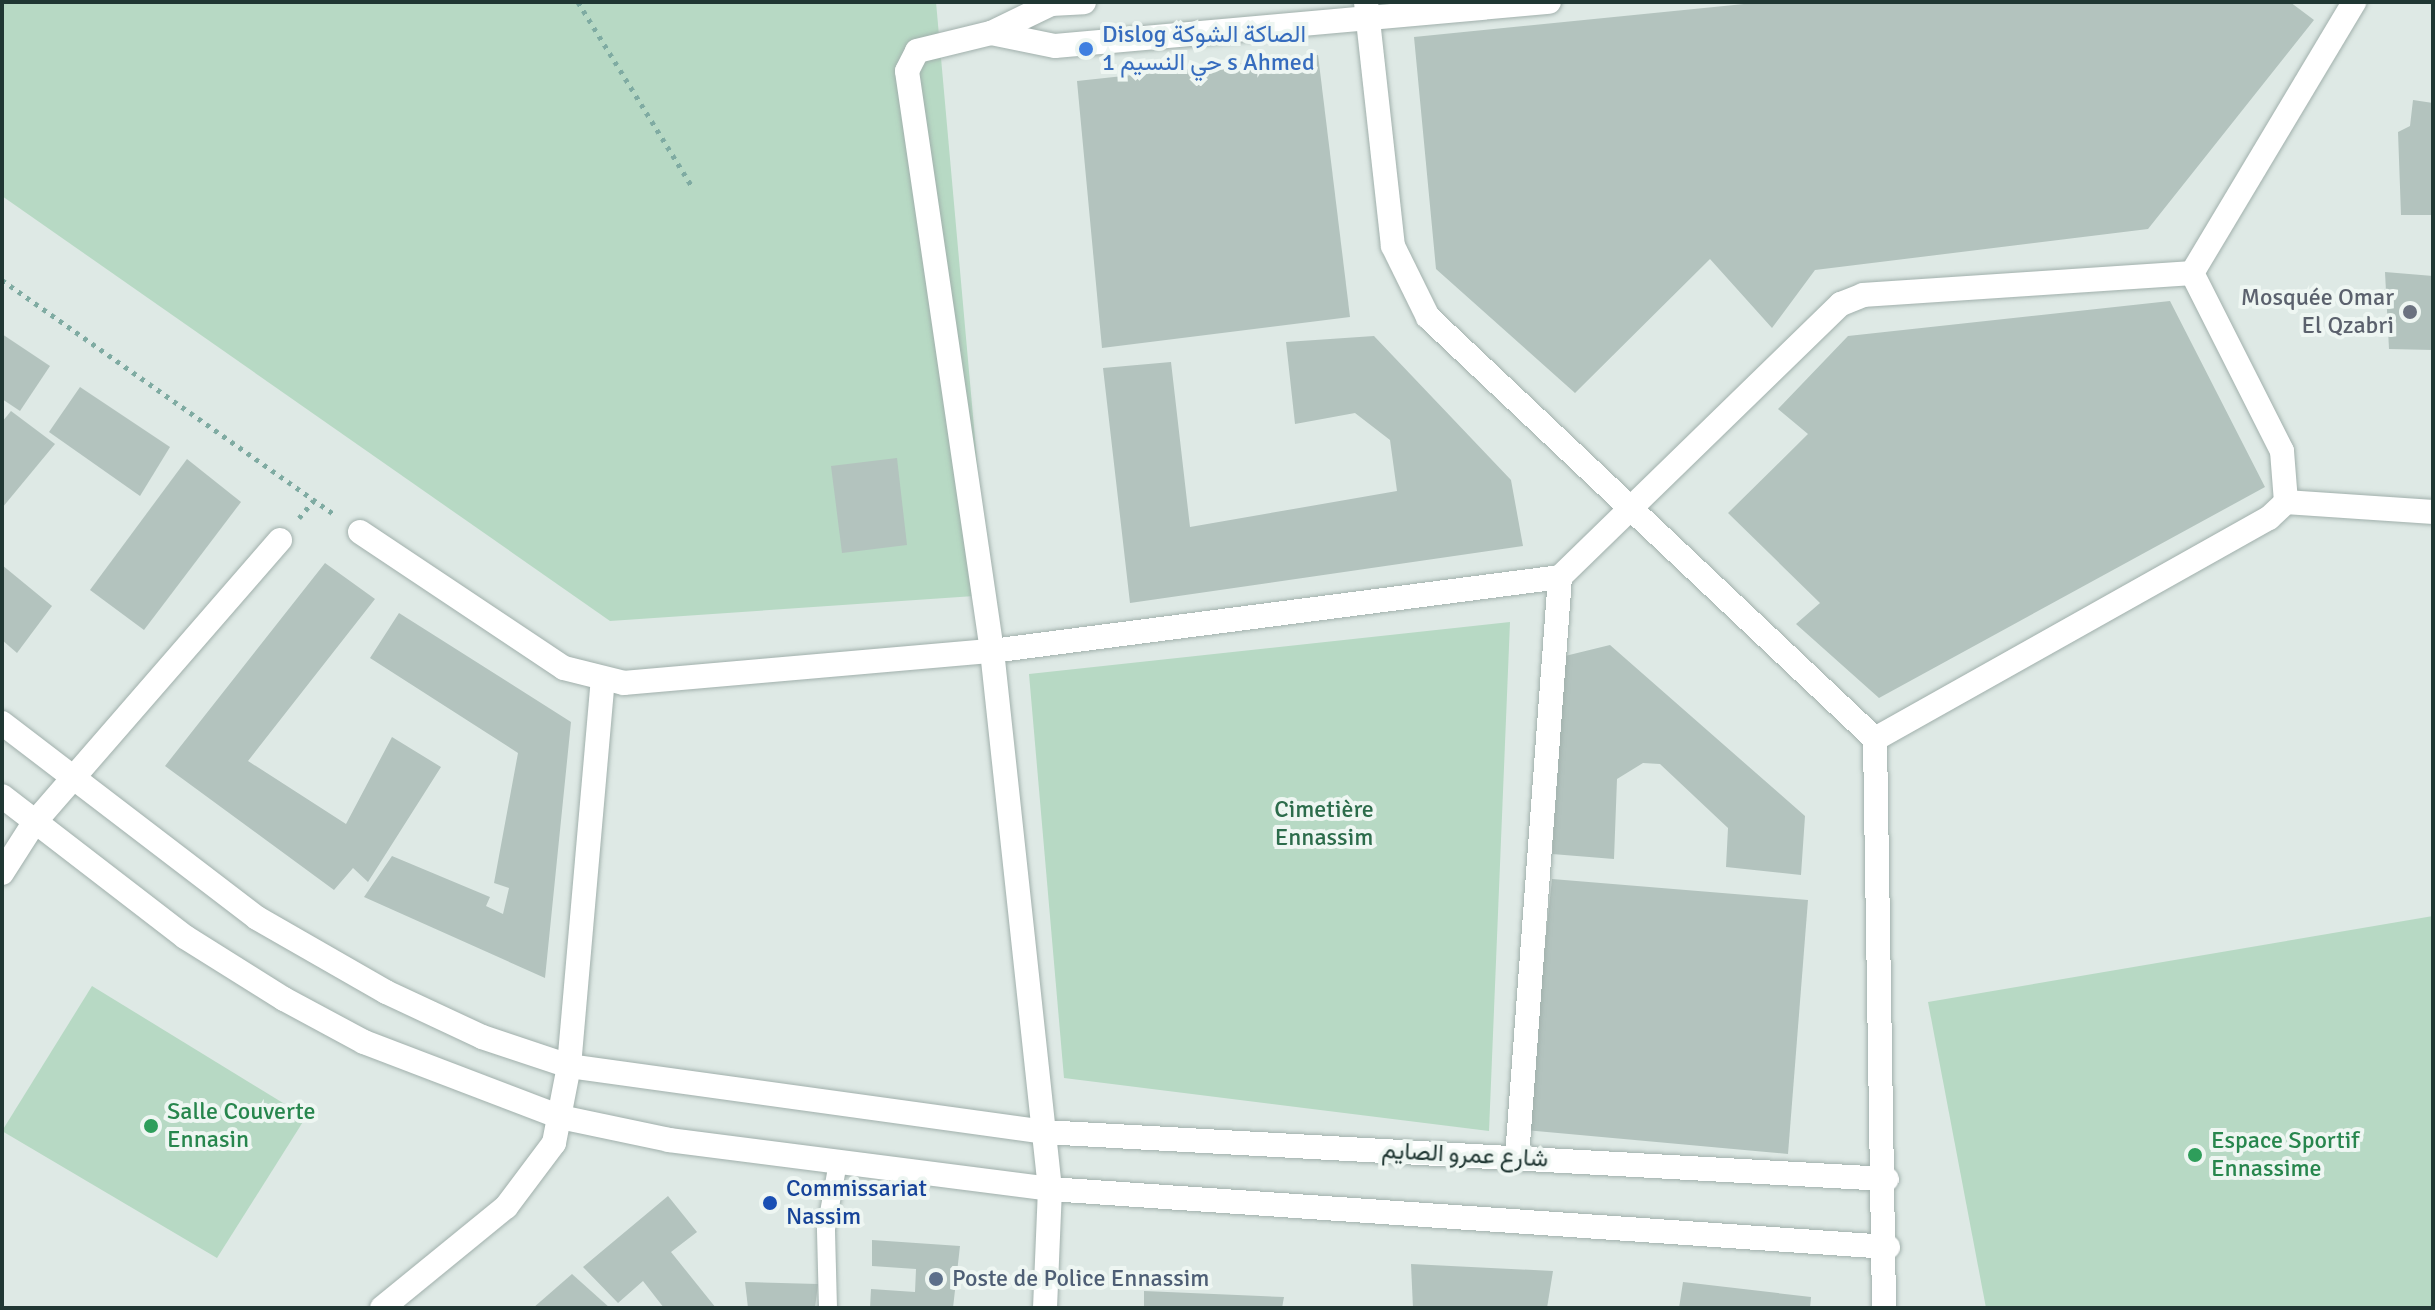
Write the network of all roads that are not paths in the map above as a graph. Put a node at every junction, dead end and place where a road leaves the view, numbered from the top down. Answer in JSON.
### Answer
{"nodes":[{"id":1,"x":1084,"y":2,"type":"edge"},
{"id":2,"x":1549,"y":2,"type":"edge"},
{"id":3,"x":1051,"y":3,"type":"edge"},
{"id":4,"x":2346,"y":5,"type":"edge"},
{"id":5,"x":1367,"y":12,"type":"edge"},
{"id":6,"x":991,"y":33,"type":"junction"},
{"id":7,"x":1055,"y":46,"type":"junction"},
{"id":8,"x":2192,"y":273,"type":"junction"},
{"id":9,"x":2286,"y":502,"type":"junction"},
{"id":10,"x":2433,"y":512,"type":"edge"},
{"id":11,"x":1630,"y":516,"type":"junction"},
{"id":12,"x":360,"y":532,"type":"road end"},
{"id":13,"x":280,"y":540,"type":"dead end"},
{"id":14,"x":1560,"y":577,"type":"junction"},
{"id":15,"x":992,"y":651,"type":"junction"},
{"id":16,"x":603,"y":681,"type":"junction"},
{"id":17,"x":2,"y":723,"type":"edge"},
{"id":18,"x":1875,"y":739,"type":"junction"},
{"id":19,"x":70,"y":780,"type":"junction"},
{"id":20,"x":2,"y":796,"type":"edge"},
{"id":21,"x":34,"y":823,"type":"junction"},
{"id":22,"x":2,"y":873,"type":"edge"},
{"id":23,"x":569,"y":1066,"type":"junction"},
{"id":24,"x":560,"y":1117,"type":"junction"},
{"id":25,"x":1043,"y":1132,"type":"junction"},
{"id":26,"x":1517,"y":1157,"type":"junction"},
{"id":27,"x":838,"y":1162,"type":"junction"},
{"id":28,"x":1887,"y":1179,"type":"junction"},
{"id":29,"x":1050,"y":1189,"type":"junction"},
{"id":30,"x":1888,"y":1247,"type":"junction"},
{"id":31,"x":382,"y":1308,"type":"edge"},
{"id":32,"x":828,"y":1308,"type":"edge"},
{"id":33,"x":1045,"y":1308,"type":"edge"},
{"id":34,"x":1884,"y":1308,"type":"edge"}],
"edges":[{"from":1,"to":3,"type":"street"},
{"from":2,"to":5,"type":"street"},
{"from":3,"to":6,"type":"street"},
{"from":3,"to":7,"type":"street"},
{"from":4,"to":8,"type":"street"},
{"from":5,"to":7,"type":"street"},
{"from":5,"to":11,"type":"street"},
{"from":6,"to":7,"type":"street"},
{"from":6,"to":15,"type":"street"},
{"from":8,"to":9,"type":"street"},
{"from":8,"to":11,"type":"street"},
{"from":9,"to":10,"type":"street"},
{"from":9,"to":18,"type":"street"},
{"from":11,"to":14,"type":"street"},
{"from":11,"to":18,"type":"street"},
{"from":12,"to":16,"type":"street"},
{"from":13,"to":19,"type":"street"},
{"from":14,"to":15,"type":"street"},
{"from":14,"to":26,"type":"street"},
{"from":15,"to":16,"type":"street"},
{"from":15,"to":25,"type":"street"},
{"from":16,"to":23,"type":"street"},
{"from":17,"to":19,"type":"street","name":"شارع عمرو الصايم"},
{"from":18,"to":28,"type":"street"},
{"from":19,"to":21,"type":"street"},
{"from":19,"to":23,"type":"street","name":"شارع عمرو الصايم"},
{"from":20,"to":21,"type":"street"},
{"from":21,"to":22,"type":"street"},
{"from":21,"to":24,"type":"street"},
{"from":23,"to":24,"type":"street"},
{"from":23,"to":25,"type":"street","name":"شارع عمرو الصايم"},
{"from":24,"to":27,"type":"street"},
{"from":24,"to":31,"type":"street"},
{"from":25,"to":26,"type":"street","name":"شارع عمرو الصايم"},
{"from":25,"to":29,"type":"street"},
{"from":26,"to":28,"type":"street","name":"شارع عمرو الصايم"},
{"from":27,"to":29,"type":"street"},
{"from":27,"to":32,"type":"lane"},
{"from":28,"to":30,"type":"street"},
{"from":29,"to":30,"type":"street"},
{"from":29,"to":33,"type":"street"},
{"from":30,"to":34,"type":"street"}]}
